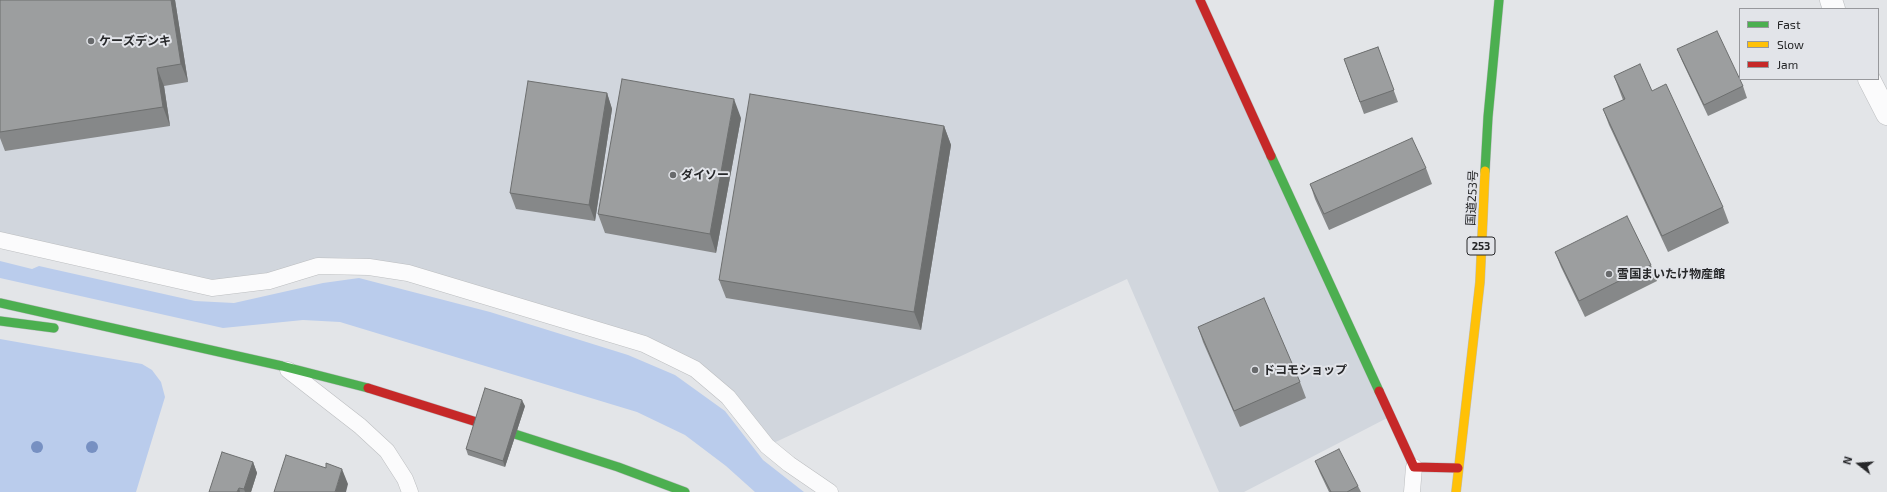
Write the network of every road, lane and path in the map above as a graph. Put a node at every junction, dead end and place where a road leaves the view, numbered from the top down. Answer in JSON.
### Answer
{"nodes":[{"id":1,"x":1200,"y":0,"type":"edge"},
{"id":2,"x":1499,"y":0,"type":"edge"},
{"id":3,"x":1869,"y":80,"type":"edge"},
{"id":4,"x":1887,"y":114,"type":"edge"},
{"id":5,"x":0,"y":240,"type":"edge"},
{"id":6,"x":0,"y":303,"type":"edge"},
{"id":7,"x":0,"y":321,"type":"edge"},
{"id":8,"x":61,"y":329,"type":"dead end"},
{"id":9,"x":92,"y":334,"type":"dead end"},
{"id":10,"x":200,"y":349,"type":"junction"},
{"id":11,"x":282,"y":366,"type":"junction"},
{"id":12,"x":1414,"y":467,"type":"junction"},
{"id":13,"x":1458,"y":468,"type":"junction"},
{"id":14,"x":410,"y":492,"type":"edge"},
{"id":15,"x":685,"y":492,"type":"edge"},
{"id":16,"x":830,"y":492,"type":"edge"},
{"id":17,"x":1412,"y":492,"type":"edge"},
{"id":18,"x":1456,"y":492,"type":"edge"}],
"edges":[{"from":1,"to":12,"type":"main road"},
{"from":2,"to":13,"type":"main road","name":"国道253号","number":"253"},
{"from":3,"to":4,"type":"street"},
{"from":5,"to":16,"type":"lane"},
{"from":6,"to":10,"type":"main road"},
{"from":7,"to":8,"type":"main road"},
{"from":9,"to":10,"type":"main road"},
{"from":10,"to":11,"type":"main road"},
{"from":11,"to":14,"type":"lane"},
{"from":11,"to":15,"type":"main road"},
{"from":12,"to":13,"type":"main road"},
{"from":12,"to":17,"type":"lane"},
{"from":13,"to":18,"type":"main road","name":"国道253号","number":"253"}]}
